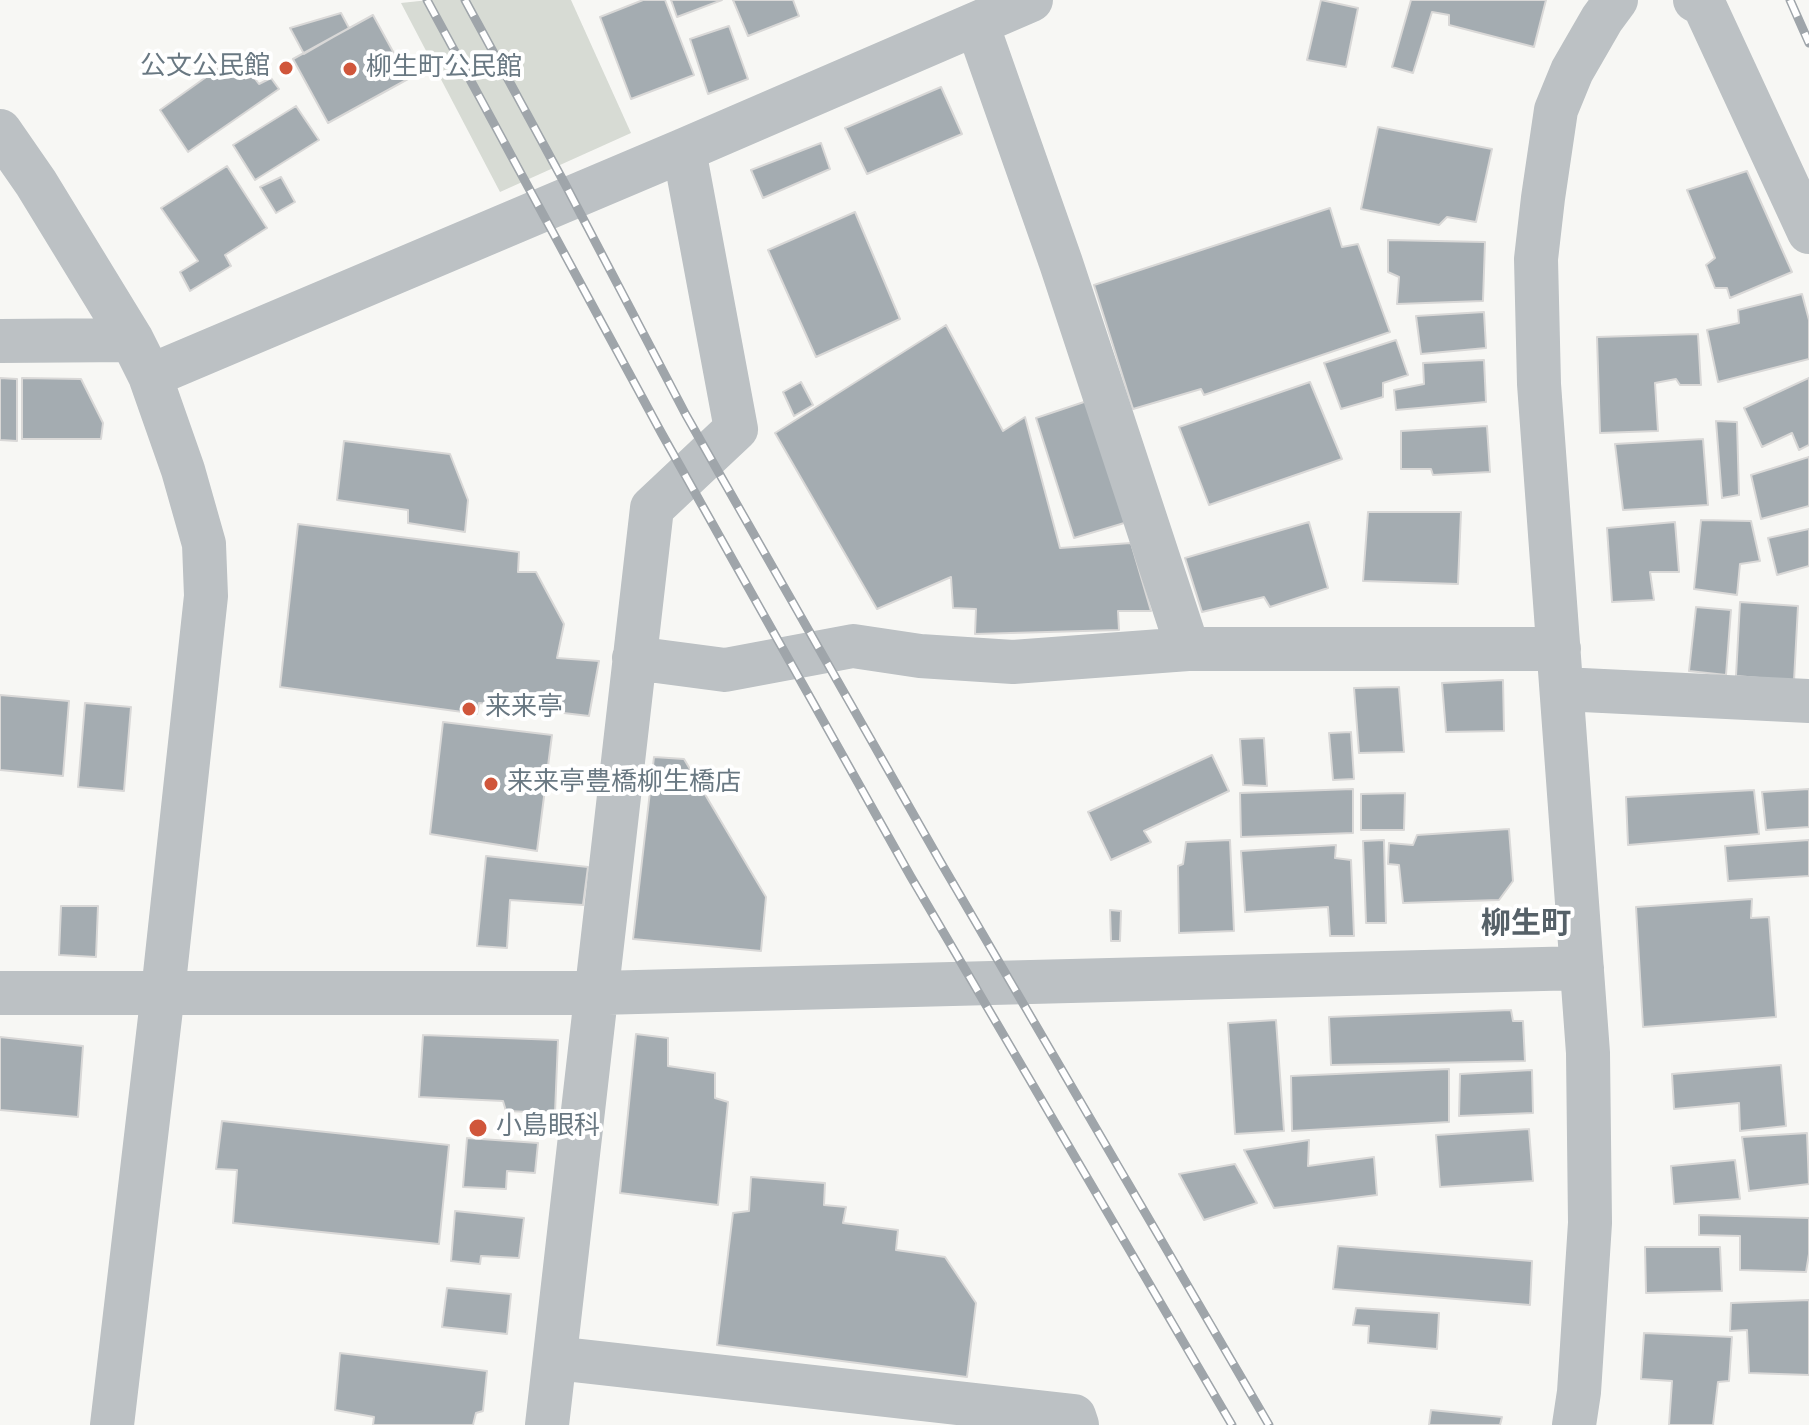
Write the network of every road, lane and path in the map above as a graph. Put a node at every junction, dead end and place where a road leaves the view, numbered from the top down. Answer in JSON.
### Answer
{"nodes":[{"id":1,"x":1031,"y":0,"type":"edge"},
{"id":2,"x":1616,"y":0,"type":"edge"},
{"id":3,"x":1695,"y":0,"type":"edge"},
{"id":4,"x":977,"y":24,"type":"junction"},
{"id":5,"x":0,"y":131,"type":"edge"},
{"id":6,"x":684,"y":150,"type":"junction"},
{"id":7,"x":1809,"y":232,"type":"edge"},
{"id":8,"x":0,"y":341,"type":"edge"},
{"id":9,"x":141,"y":358,"type":"junction"},
{"id":10,"x":1188,"y":649,"type":"junction"},
{"id":11,"x":634,"y":658,"type":"junction"},
{"id":12,"x":1560,"y":669,"type":"junction"},
{"id":13,"x":1809,"y":701,"type":"edge"},
{"id":14,"x":1582,"y":968,"type":"junction"},
{"id":15,"x":163,"y":992,"type":"junction"},
{"id":16,"x":0,"y":993,"type":"edge"},
{"id":17,"x":598,"y":993,"type":"junction"},
{"id":18,"x":555,"y":1358,"type":"junction"},
{"id":19,"x":112,"y":1425,"type":"edge"},
{"id":20,"x":547,"y":1425,"type":"edge"},
{"id":21,"x":1077,"y":1425,"type":"edge"},
{"id":22,"x":1574,"y":1425,"type":"edge"}],
"edges":[{"from":1,"to":4,"type":"street"},
{"from":2,"to":12,"type":"street"},
{"from":3,"to":7,"type":"street"},
{"from":4,"to":6,"type":"street"},
{"from":4,"to":10,"type":"street"},
{"from":5,"to":9,"type":"street"},
{"from":6,"to":9,"type":"street"},
{"from":6,"to":11,"type":"street"},
{"from":8,"to":9,"type":"street"},
{"from":9,"to":15,"type":"street"},
{"from":10,"to":11,"type":"street"},
{"from":10,"to":12,"type":"street"},
{"from":11,"to":17,"type":"street"},
{"from":12,"to":13,"type":"street"},
{"from":12,"to":14,"type":"street"},
{"from":14,"to":17,"type":"street"},
{"from":14,"to":22,"type":"street"},
{"from":15,"to":16,"type":"street"},
{"from":15,"to":17,"type":"street"},
{"from":15,"to":19,"type":"street"},
{"from":17,"to":18,"type":"street"},
{"from":18,"to":20,"type":"street"},
{"from":18,"to":21,"type":"street"}]}
